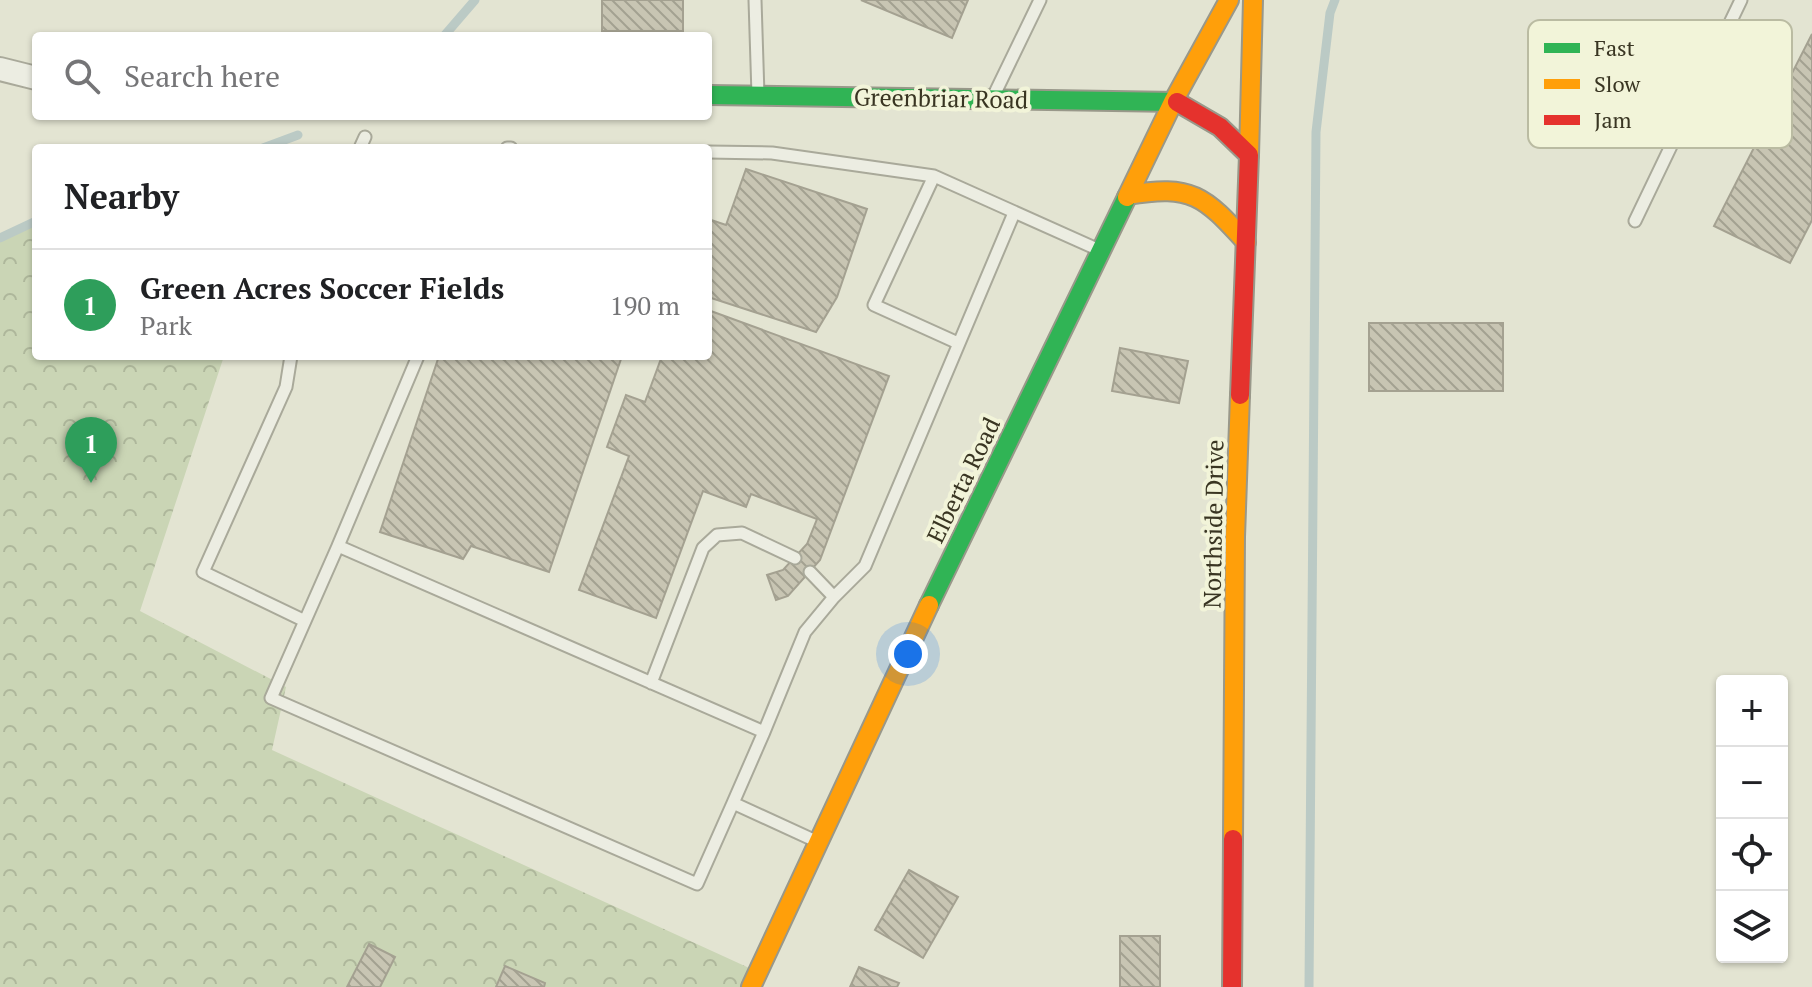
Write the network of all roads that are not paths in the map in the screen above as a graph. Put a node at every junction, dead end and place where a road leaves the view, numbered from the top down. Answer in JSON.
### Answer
{"nodes":[{"id":1,"x":755,"y":0,"type":"edge"},
{"id":2,"x":1040,"y":0,"type":"edge"},
{"id":3,"x":1229,"y":0,"type":"edge"},
{"id":4,"x":1253,"y":0,"type":"edge"},
{"id":5,"x":1741,"y":0,"type":"edge"},
{"id":6,"x":1731,"y":20,"type":"edge"},
{"id":7,"x":0,"y":69,"type":"edge"},
{"id":8,"x":32,"y":77,"type":"edge"},
{"id":9,"x":712,"y":95,"type":"edge"},
{"id":10,"x":758,"y":95,"type":"junction"},
{"id":11,"x":992,"y":98,"type":"junction"},
{"id":12,"x":1174,"y":100,"type":"junction"},
{"id":13,"x":1670,"y":148,"type":"edge"},
{"id":14,"x":712,"y":152,"type":"edge"},
{"id":15,"x":1249,"y":155,"type":"junction"},
{"id":16,"x":934,"y":176,"type":"junction"},
{"id":17,"x":1128,"y":195,"type":"junction"},
{"id":18,"x":1014,"y":213,"type":"junction"},
{"id":19,"x":1635,"y":221,"type":"dead end"},
{"id":20,"x":1246,"y":242,"type":"junction"},
{"id":21,"x":1101,"y":251,"type":"junction"},
{"id":22,"x":958,"y":343,"type":"junction"},
{"id":23,"x":290,"y":360,"type":"edge"},
{"id":24,"x":416,"y":360,"type":"edge"},
{"id":25,"x":338,"y":546,"type":"junction"},
{"id":26,"x":795,"y":558,"type":"dead end"},
{"id":27,"x":810,"y":572,"type":"dead end"},
{"id":28,"x":834,"y":597,"type":"junction"},
{"id":29,"x":305,"y":621,"type":"junction"},
{"id":30,"x":651,"y":683,"type":"junction"},
{"id":31,"x":764,"y":732,"type":"junction"},
{"id":32,"x":733,"y":803,"type":"junction"},
{"id":33,"x":818,"y":842,"type":"junction"},
{"id":34,"x":751,"y":987,"type":"edge"},
{"id":35,"x":1232,"y":987,"type":"edge"}],
"edges":[{"from":1,"to":10,"type":"lane"},
{"from":2,"to":11,"type":"lane"},
{"from":3,"to":12,"type":"street","name":"Elberta Road"},
{"from":4,"to":15,"type":"street","name":"Northside Drive"},
{"from":5,"to":6,"type":"lane"},
{"from":7,"to":8,"type":"street"},
{"from":9,"to":10,"type":"street","name":"Greenbriar Road"},
{"from":10,"to":11,"type":"street","name":"Greenbriar Road"},
{"from":11,"to":12,"type":"street","name":"Greenbriar Road"},
{"from":12,"to":15,"type":"street"},
{"from":12,"to":17,"type":"street","name":"Elberta Road"},
{"from":13,"to":19,"type":"lane"},
{"from":14,"to":16,"type":"lane"},
{"from":15,"to":20,"type":"street","name":"Northside Drive"},
{"from":16,"to":18,"type":"lane"},
{"from":16,"to":22,"type":"lane"},
{"from":17,"to":20,"type":"street"},
{"from":17,"to":21,"type":"street","name":"Elberta Road"},
{"from":18,"to":21,"type":"lane"},
{"from":18,"to":22,"type":"lane"},
{"from":20,"to":35,"type":"street","name":"Northside Drive"},
{"from":21,"to":33,"type":"street","name":"Elberta Road"},
{"from":22,"to":28,"type":"lane"},
{"from":23,"to":29,"type":"lane"},
{"from":24,"to":25,"type":"lane"},
{"from":25,"to":29,"type":"lane"},
{"from":25,"to":30,"type":"lane"},
{"from":26,"to":30,"type":"lane"},
{"from":27,"to":28,"type":"lane"},
{"from":28,"to":31,"type":"lane"},
{"from":29,"to":32,"type":"lane"},
{"from":30,"to":31,"type":"lane"},
{"from":31,"to":32,"type":"lane"},
{"from":32,"to":33,"type":"lane"},
{"from":33,"to":34,"type":"street","name":"Elberta Road"}]}
